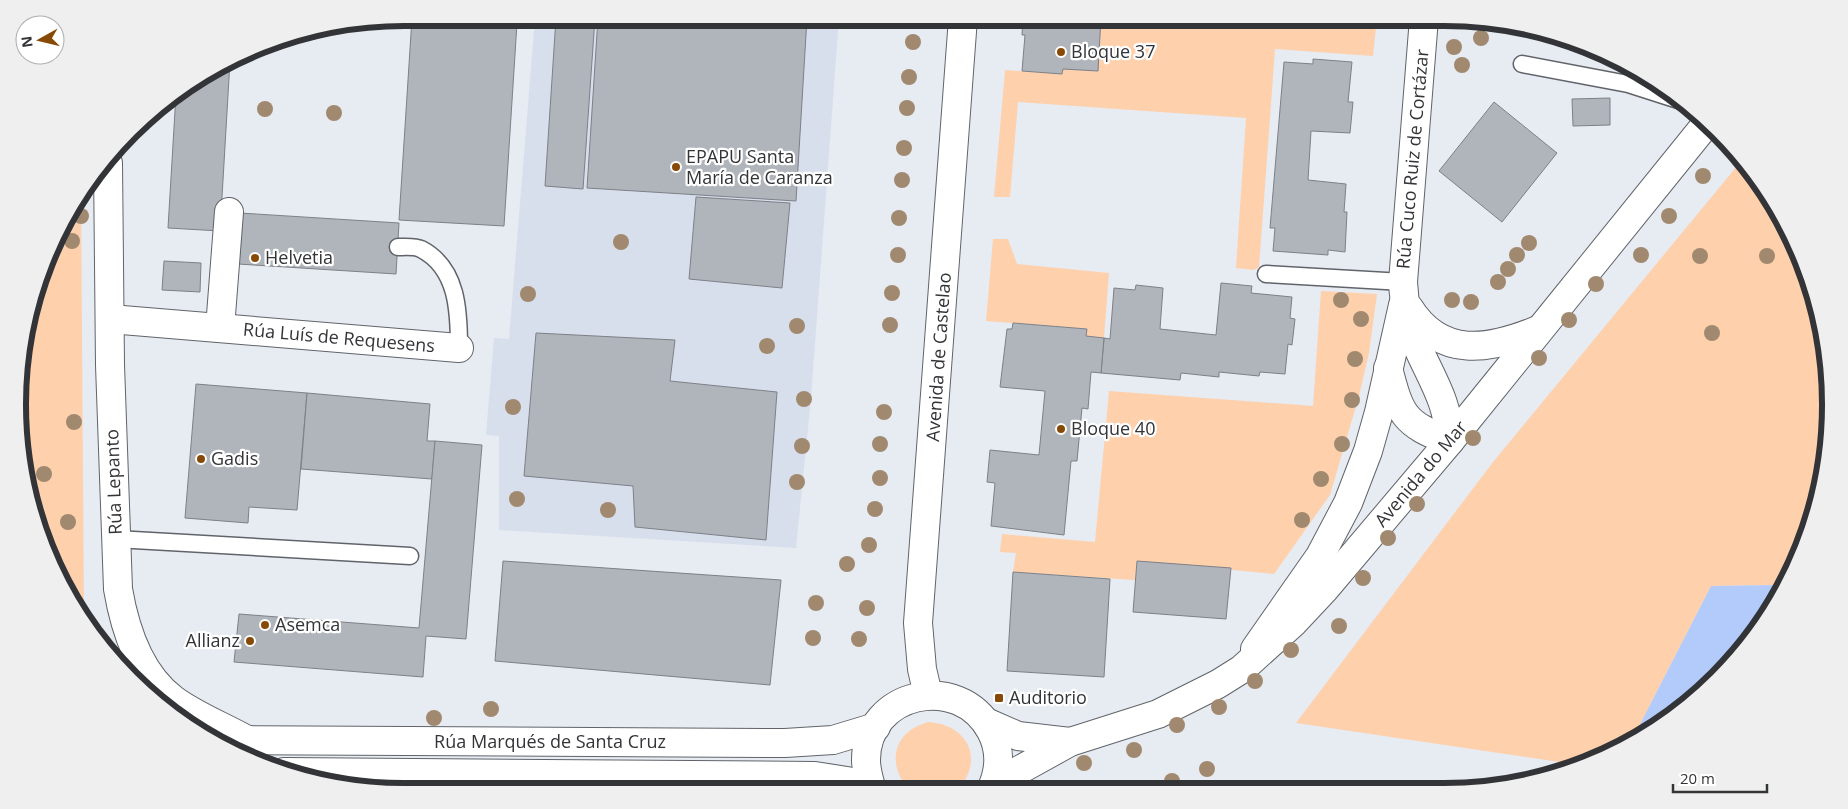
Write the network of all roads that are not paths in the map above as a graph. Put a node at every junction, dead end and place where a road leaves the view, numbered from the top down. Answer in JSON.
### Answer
{"nodes":[{"id":1,"x":962,"y":26,"type":"edge"},
{"id":2,"x":1423,"y":26,"type":"edge"},
{"id":3,"x":1522,"y":64,"type":"dead end"},
{"id":4,"x":1660,"y":94,"type":"edge"},
{"id":5,"x":1702,"y":128,"type":"edge"},
{"id":6,"x":108,"y":169,"type":"edge"},
{"id":7,"x":230,"y":212,"type":"dead end"},
{"id":8,"x":398,"y":247,"type":"dead end"},
{"id":9,"x":1266,"y":274,"type":"dead end"},
{"id":10,"x":1404,"y":291,"type":"junction"},
{"id":11,"x":110,"y":319,"type":"junction"},
{"id":12,"x":220,"y":328,"type":"junction"},
{"id":13,"x":1538,"y":330,"type":"junction"},
{"id":14,"x":459,"y":348,"type":"joint"},
{"id":15,"x":1388,"y":368,"type":"junction"},
{"id":16,"x":1450,"y":441,"type":"junction"},
{"id":17,"x":116,"y":539,"type":"junction"},
{"id":18,"x":410,"y":556,"type":"dead end"},
{"id":19,"x":1242,"y":669,"type":"junction"},
{"id":20,"x":928,"y":695,"type":"junction"},
{"id":21,"x":986,"y":722,"type":"junction"},
{"id":22,"x":876,"y":727,"type":"junction"},
{"id":23,"x":236,"y":740,"type":"edge"},
{"id":24,"x":1070,"y":742,"type":"junction"},
{"id":25,"x":329,"y":775,"type":"edge"},
{"id":26,"x":462,"y":782,"type":"edge"},
{"id":27,"x":689,"y":783,"type":"edge"},
{"id":28,"x":785,"y":783,"type":"edge"},
{"id":29,"x":849,"y":783,"type":"edge"},
{"id":30,"x":871,"y":783,"type":"edge"},
{"id":31,"x":995,"y":783,"type":"edge"},
{"id":32,"x":1003,"y":783,"type":"edge"}],
"edges":[{"from":1,"to":20,"type":"street","name":"Avenida de Castelao"},
{"from":2,"to":10,"type":"street","name":"Rúa Cuco Ruiz de Cortázar"},
{"from":3,"to":4,"type":"lane"},
{"from":5,"to":13,"type":"street","name":"Avenida do Mar"},
{"from":6,"to":11,"type":"street","name":"Rúa Lepanto"},
{"from":7,"to":12,"type":"street","name":"Rúa Luís de Requesens"},
{"from":8,"to":14,"type":"lane"},
{"from":9,"to":10,"type":"lane"},
{"from":10,"to":13,"type":"street"},
{"from":10,"to":15,"type":"street"},
{"from":10,"to":16,"type":"street"},
{"from":11,"to":12,"type":"street","name":"Rúa Luís de Requesens"},
{"from":11,"to":17,"type":"street","name":"Rúa Lepanto"},
{"from":12,"to":14,"type":"street","name":"Rúa Luís de Requesens"},
{"from":13,"to":16,"type":"street","name":"Avenida do Mar"},
{"from":15,"to":16,"type":"street"},
{"from":15,"to":19,"type":"street"},
{"from":16,"to":19,"type":"street","name":"Avenida do Mar"},
{"from":17,"to":18,"type":"lane"},
{"from":17,"to":23,"type":"street","name":"Rúa Lepanto"},
{"from":19,"to":24,"type":"street","name":"Avenida do Mar"},
{"from":20,"to":21,"type":"street"},
{"from":20,"to":22,"type":"street"},
{"from":21,"to":24,"type":"street","name":"Avenida do Mar"},
{"from":21,"to":31,"type":"street"},
{"from":22,"to":23,"type":"street","name":"Rúa Marqués de Santa Cruz"},
{"from":22,"to":30,"type":"street"},
{"from":24,"to":32,"type":"street","name":"Avenida do Mar"},
{"from":25,"to":26,"type":"street","name":"Rúa Marqués de Santa Cruz"},
{"from":26,"to":27,"type":"street","name":"Rúa Marqués de Santa Cruz"},
{"from":27,"to":28,"type":"street","name":"Rúa Marqués de Santa Cruz"},
{"from":28,"to":29,"type":"street","name":"Rúa Marqués de Santa Cruz"}]}
